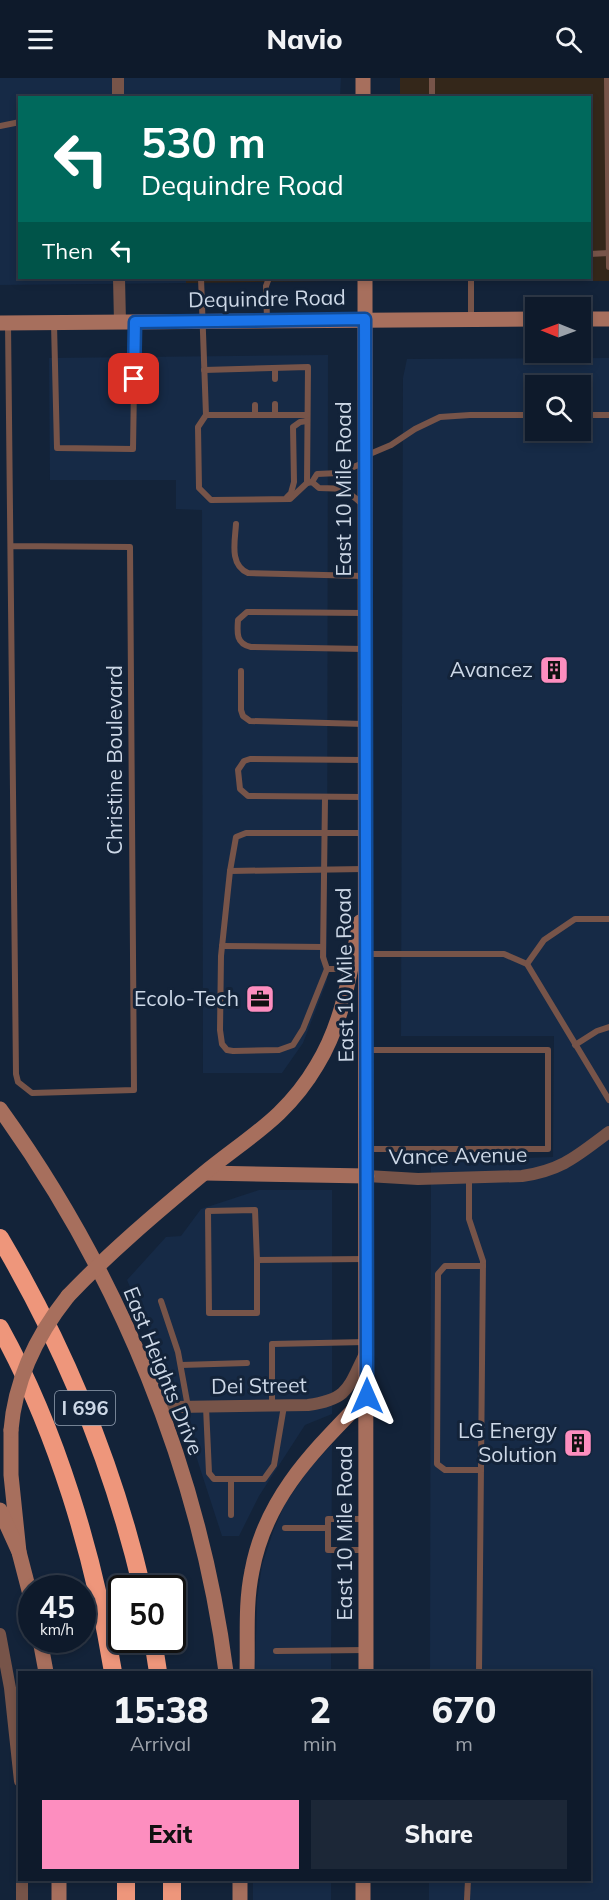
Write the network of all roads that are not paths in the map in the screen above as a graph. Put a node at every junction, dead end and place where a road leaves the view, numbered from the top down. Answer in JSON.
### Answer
{"nodes":[{"id":1,"x":118,"y":78,"type":"edge"},
{"id":2,"x":363,"y":78,"type":"edge"},
{"id":3,"x":432,"y":78,"type":"edge"},
{"id":4,"x":607,"y":78,"type":"edge"},
{"id":5,"x":118,"y":96,"type":"edge"},
{"id":6,"x":363,"y":96,"type":"edge"},
{"id":7,"x":432,"y":96,"type":"edge"},
{"id":8,"x":18,"y":122,"type":"edge"},
{"id":9,"x":0,"y":126,"type":"edge"},
{"id":10,"x":608,"y":253,"type":"edge"},
{"id":11,"x":591,"y":254,"type":"edge"},
{"id":12,"x":609,"y":267,"type":"edge"},
{"id":13,"x":119,"y":279,"type":"edge"},
{"id":14,"x":201,"y":279,"type":"edge"},
{"id":15,"x":269,"y":279,"type":"edge"},
{"id":16,"x":365,"y":279,"type":"edge"},
{"id":17,"x":471,"y":279,"type":"edge"},
{"id":18,"x":609,"y":315,"type":"edge"},
{"id":19,"x":591,"y":317,"type":"edge"},
{"id":20,"x":365,"y":319,"type":"junction"},
{"id":21,"x":471,"y":319,"type":"junction"},
{"id":22,"x":525,"y":319,"type":"edge"},
{"id":23,"x":267,"y":320,"type":"junction"},
{"id":24,"x":202,"y":321,"type":"junction"},
{"id":25,"x":120,"y":322,"type":"junction"},
{"id":26,"x":135,"y":322,"type":"junction"},
{"id":27,"x":4,"y":323,"type":"edge"},
{"id":28,"x":54,"y":323,"type":"junction"},
{"id":29,"x":255,"y":368,"type":"junction"},
{"id":30,"x":275,"y":368,"type":"junction"},
{"id":31,"x":233,"y":369,"type":"junction"},
{"id":32,"x":204,"y":370,"type":"junction"},
{"id":33,"x":232,"y":378,"type":"dead end"},
{"id":34,"x":254,"y":378,"type":"dead end"},
{"id":35,"x":275,"y":379,"type":"dead end"},
{"id":36,"x":275,"y":404,"type":"dead end"},
{"id":37,"x":255,"y":405,"type":"dead end"},
{"id":38,"x":233,"y":406,"type":"dead end"},
{"id":39,"x":206,"y":415,"type":"junction"},
{"id":40,"x":233,"y":415,"type":"junction"},
{"id":41,"x":255,"y":415,"type":"junction"},
{"id":42,"x":275,"y":415,"type":"junction"},
{"id":43,"x":525,"y":415,"type":"edge"},
{"id":44,"x":591,"y":415,"type":"edge"},
{"id":45,"x":609,"y":415,"type":"edge"},
{"id":46,"x":307,"y":418,"type":"junction"},
{"id":47,"x":365,"y":459,"type":"junction"},
{"id":48,"x":310,"y":482,"type":"junction"},
{"id":49,"x":284,"y":499,"type":"junction"},
{"id":50,"x":365,"y":507,"type":"junction"},
{"id":51,"x":236,"y":524,"type":"dead end"},
{"id":52,"x":11,"y":546,"type":"junction"},
{"id":53,"x":364,"y":576,"type":"junction"},
{"id":54,"x":364,"y":613,"type":"junction"},
{"id":55,"x":364,"y":649,"type":"junction"},
{"id":56,"x":241,"y":672,"type":"dead end"},
{"id":57,"x":365,"y":724,"type":"junction"},
{"id":58,"x":365,"y":760,"type":"junction"},
{"id":59,"x":365,"y":797,"type":"junction"},
{"id":60,"x":325,"y":798,"type":"junction"},
{"id":61,"x":324,"y":833,"type":"junction"},
{"id":62,"x":365,"y":833,"type":"junction"},
{"id":63,"x":364,"y":869,"type":"junction"},
{"id":64,"x":324,"y":870,"type":"junction"},
{"id":65,"x":230,"y":871,"type":"junction"},
{"id":66,"x":365,"y":895,"type":"junction"},
{"id":67,"x":609,"y":919,"type":"edge"},
{"id":68,"x":222,"y":946,"type":"junction"},
{"id":69,"x":323,"y":947,"type":"junction"},
{"id":70,"x":367,"y":961,"type":"junction"},
{"id":71,"x":527,"y":964,"type":"junction"},
{"id":72,"x":327,"y":969,"type":"junction"},
{"id":73,"x":350,"y":969,"type":"junction"},
{"id":74,"x":609,"y":1027,"type":"edge"},
{"id":75,"x":575,"y":1045,"type":"junction"},
{"id":76,"x":367,"y":1050,"type":"junction"},
{"id":77,"x":609,"y":1100,"type":"edge"},
{"id":78,"x":0,"y":1109,"type":"edge"},
{"id":79,"x":609,"y":1131,"type":"edge"},
{"id":80,"x":367,"y":1149,"type":"junction"},
{"id":81,"x":205,"y":1173,"type":"junction"},
{"id":82,"x":367,"y":1176,"type":"junction"},
{"id":83,"x":470,"y":1177,"type":"junction"},
{"id":84,"x":0,"y":1238,"type":"edge"},
{"id":85,"x":367,"y":1259,"type":"junction"},
{"id":86,"x":257,"y":1260,"type":"junction"},
{"id":87,"x":97,"y":1266,"type":"junction"},
{"id":88,"x":483,"y":1266,"type":"junction"},
{"id":89,"x":161,"y":1300,"type":"dead end"},
{"id":90,"x":0,"y":1328,"type":"edge"},
{"id":91,"x":367,"y":1346,"type":"junction"},
{"id":92,"x":247,"y":1363,"type":"dead end"},
{"id":93,"x":181,"y":1365,"type":"junction"},
{"id":94,"x":367,"y":1396,"type":"junction"},
{"id":95,"x":206,"y":1406,"type":"junction"},
{"id":96,"x":278,"y":1406,"type":"junction"},
{"id":97,"x":188,"y":1407,"type":"junction"},
{"id":98,"x":161,"y":1411,"type":"junction"},
{"id":99,"x":481,"y":1470,"type":"junction"},
{"id":100,"x":231,"y":1479,"type":"junction"},
{"id":101,"x":0,"y":1510,"type":"edge"},
{"id":102,"x":231,"y":1515,"type":"dead end"},
{"id":103,"x":366,"y":1519,"type":"junction"},
{"id":104,"x":285,"y":1528,"type":"dead end"},
{"id":105,"x":328,"y":1528,"type":"junction"},
{"id":106,"x":366,"y":1550,"type":"junction"},
{"id":107,"x":19,"y":1551,"type":"junction"},
{"id":108,"x":25,"y":1575,"type":"edge"},
{"id":109,"x":139,"y":1575,"type":"edge"},
{"id":110,"x":0,"y":1634,"type":"edge"},
{"id":111,"x":366,"y":1650,"type":"junction"},
{"id":112,"x":276,"y":1651,"type":"dead end"},
{"id":113,"x":42,"y":1653,"type":"edge"},
{"id":114,"x":155,"y":1653,"type":"edge"},
{"id":115,"x":46,"y":1671,"type":"edge"},
{"id":116,"x":113,"y":1671,"type":"edge"},
{"id":117,"x":158,"y":1671,"type":"edge"},
{"id":118,"x":226,"y":1671,"type":"edge"},
{"id":119,"x":247,"y":1671,"type":"edge"},
{"id":120,"x":366,"y":1671,"type":"edge"},
{"id":121,"x":479,"y":1671,"type":"edge"},
{"id":122,"x":18,"y":1762,"type":"edge"},
{"id":123,"x":22,"y":1881,"type":"edge"},
{"id":124,"x":59,"y":1881,"type":"edge"},
{"id":125,"x":126,"y":1881,"type":"edge"},
{"id":126,"x":172,"y":1881,"type":"edge"},
{"id":127,"x":240,"y":1881,"type":"edge"},
{"id":128,"x":363,"y":1881,"type":"edge"},
{"id":129,"x":468,"y":1881,"type":"edge"},
{"id":130,"x":22,"y":1900,"type":"edge"},
{"id":131,"x":59,"y":1900,"type":"edge"},
{"id":132,"x":126,"y":1900,"type":"edge"},
{"id":133,"x":172,"y":1900,"type":"edge"},
{"id":134,"x":240,"y":1900,"type":"edge"},
{"id":135,"x":363,"y":1900,"type":"edge"},
{"id":136,"x":467,"y":1900,"type":"edge"}],
"edges":[{"from":1,"to":5,"type":"street"},
{"from":2,"to":6,"type":"main road"},
{"from":3,"to":7,"type":"lane"},
{"from":4,"to":10,"type":"lane"},
{"from":8,"to":9,"type":"lane"},
{"from":10,"to":11,"type":"lane"},
{"from":10,"to":12,"type":"lane"},
{"from":13,"to":25,"type":"street"},
{"from":14,"to":24,"type":"lane"},
{"from":15,"to":23,"type":"lane"},
{"from":16,"to":20,"type":"main road","name":"East 10 Mile Road"},
{"from":17,"to":21,"type":"lane"},
{"from":18,"to":19,"type":"main road"},
{"from":20,"to":21,"type":"main road","name":"Dequindre Road"},
{"from":20,"to":23,"type":"main road","name":"Dequindre Road"},
{"from":20,"to":47,"type":"main road","name":"East 10 Mile Road"},
{"from":21,"to":22,"type":"main road","name":"Dequindre Road"},
{"from":23,"to":24,"type":"main road","name":"Dequindre Road"},
{"from":24,"to":26,"type":"main road","name":"Dequindre Road"},
{"from":24,"to":32,"type":"lane"},
{"from":25,"to":26,"type":"main road","name":"Dequindre Road"},
{"from":25,"to":28,"type":"main road","name":"Dequindre Road"},
{"from":26,"to":28,"type":"lane"},
{"from":27,"to":28,"type":"main road","name":"Dequindre Road"},
{"from":27,"to":52,"type":"lane"},
{"from":29,"to":30,"type":"lane"},
{"from":29,"to":31,"type":"lane"},
{"from":29,"to":34,"type":"lane"},
{"from":30,"to":35,"type":"lane"},
{"from":30,"to":46,"type":"lane"},
{"from":31,"to":32,"type":"lane"},
{"from":31,"to":33,"type":"lane"},
{"from":32,"to":39,"type":"lane"},
{"from":36,"to":42,"type":"lane"},
{"from":37,"to":41,"type":"lane"},
{"from":38,"to":40,"type":"lane"},
{"from":39,"to":40,"type":"lane"},
{"from":39,"to":49,"type":"lane"},
{"from":40,"to":41,"type":"lane"},
{"from":41,"to":42,"type":"lane"},
{"from":42,"to":46,"type":"lane"},
{"from":43,"to":47,"type":"lane"},
{"from":44,"to":45,"type":"lane"},
{"from":46,"to":48,"type":"lane"},
{"from":46,"to":49,"type":"lane"},
{"from":47,"to":48,"type":"lane"},
{"from":47,"to":50,"type":"main road","name":"East 10 Mile Road"},
{"from":48,"to":49,"type":"lane"},
{"from":48,"to":50,"type":"lane"},
{"from":50,"to":53,"type":"main road","name":"East 10 Mile Road"},
{"from":51,"to":53,"type":"lane"},
{"from":52,"to":52,"type":"lane","name":"Christine Boulevard"},
{"from":53,"to":54,"type":"main road","name":"East 10 Mile Road"},
{"from":54,"to":55,"type":"main road","name":"East 10 Mile Road"},
{"from":54,"to":55,"type":"lane"},
{"from":55,"to":57,"type":"main road","name":"East 10 Mile Road"},
{"from":56,"to":57,"type":"lane"},
{"from":57,"to":58,"type":"main road","name":"East 10 Mile Road"},
{"from":58,"to":59,"type":"main road","name":"East 10 Mile Road"},
{"from":58,"to":60,"type":"lane"},
{"from":59,"to":60,"type":"lane"},
{"from":59,"to":62,"type":"main road","name":"East 10 Mile Road"},
{"from":60,"to":61,"type":"lane"},
{"from":61,"to":62,"type":"lane"},
{"from":61,"to":64,"type":"lane"},
{"from":61,"to":65,"type":"lane"},
{"from":62,"to":63,"type":"main road","name":"East 10 Mile Road"},
{"from":63,"to":64,"type":"lane"},
{"from":63,"to":66,"type":"main road","name":"East 10 Mile Road"},
{"from":64,"to":65,"type":"lane"},
{"from":64,"to":69,"type":"lane"},
{"from":65,"to":68,"type":"lane"},
{"from":66,"to":70,"type":"main road","name":"East 10 Mile Road"},
{"from":66,"to":73,"type":"main road"},
{"from":67,"to":71,"type":"lane"},
{"from":68,"to":69,"type":"lane"},
{"from":68,"to":72,"type":"lane"},
{"from":69,"to":72,"type":"lane"},
{"from":70,"to":71,"type":"lane"},
{"from":70,"to":73,"type":"lane"},
{"from":70,"to":76,"type":"main road","name":"East 10 Mile Road"},
{"from":71,"to":75,"type":"lane"},
{"from":72,"to":73,"type":"lane"},
{"from":73,"to":81,"type":"main road"},
{"from":74,"to":75,"type":"lane"},
{"from":75,"to":77,"type":"lane"},
{"from":76,"to":80,"type":"main road","name":"East 10 Mile Road"},
{"from":76,"to":80,"type":"lane"},
{"from":78,"to":87,"type":"main road","name":"East Heights Drive"},
{"from":79,"to":83,"type":"street","name":"Vance Avenue"},
{"from":80,"to":82,"type":"main road","name":"East 10 Mile Road"},
{"from":81,"to":82,"type":"main road"},
{"from":81,"to":87,"type":"main road"},
{"from":82,"to":83,"type":"street","name":"Vance Avenue"},
{"from":82,"to":85,"type":"main road","name":"East 10 Mile Road"},
{"from":83,"to":88,"type":"lane"},
{"from":84,"to":109,"type":"highway","number":"I 696"},
{"from":85,"to":86,"type":"lane"},
{"from":85,"to":91,"type":"main road","name":"East 10 Mile Road"},
{"from":86,"to":86,"type":"lane"},
{"from":87,"to":98,"type":"main road","name":"East Heights Drive"},
{"from":87,"to":107,"type":"main road","bridge":true},
{"from":88,"to":99,"type":"lane"},
{"from":88,"to":99,"type":"lane"},
{"from":89,"to":93,"type":"lane"},
{"from":90,"to":116,"type":"highway","number":"I 696"},
{"from":91,"to":94,"type":"main road","name":"East 10 Mile Road"},
{"from":91,"to":96,"type":"street","name":"Dei Street"},
{"from":91,"to":96,"type":"lane"},
{"from":92,"to":93,"type":"lane"},
{"from":93,"to":97,"type":"lane"},
{"from":94,"to":103,"type":"main road","name":"East 10 Mile Road"},
{"from":94,"to":119,"type":"main road"},
{"from":95,"to":96,"type":"street","name":"Dei Street"},
{"from":95,"to":97,"type":"street","name":"Dei Street"},
{"from":95,"to":100,"type":"lane"},
{"from":96,"to":100,"type":"lane"},
{"from":97,"to":98,"type":"street","name":"Dei Street"},
{"from":98,"to":118,"type":"main road","name":"East Heights Drive"},
{"from":99,"to":121,"type":"lane"},
{"from":100,"to":102,"type":"lane"},
{"from":101,"to":107,"type":"main road"},
{"from":103,"to":105,"type":"lane"},
{"from":103,"to":106,"type":"main road","name":"East 10 Mile Road"},
{"from":104,"to":105,"type":"lane"},
{"from":105,"to":106,"type":"lane"},
{"from":106,"to":111,"type":"main road","name":"East 10 Mile Road"},
{"from":107,"to":108,"type":"main road"},
{"from":110,"to":122,"type":"street"},
{"from":111,"to":112,"type":"lane"},
{"from":111,"to":120,"type":"main road","name":"East 10 Mile Road"},
{"from":113,"to":115,"type":"main road"},
{"from":114,"to":117,"type":"highway"},
{"from":123,"to":130,"type":"street"},
{"from":124,"to":131,"type":"main road"},
{"from":125,"to":132,"type":"highway"},
{"from":126,"to":133,"type":"highway"},
{"from":127,"to":134,"type":"main road"},
{"from":128,"to":135,"type":"main road"},
{"from":129,"to":136,"type":"lane"}]}
